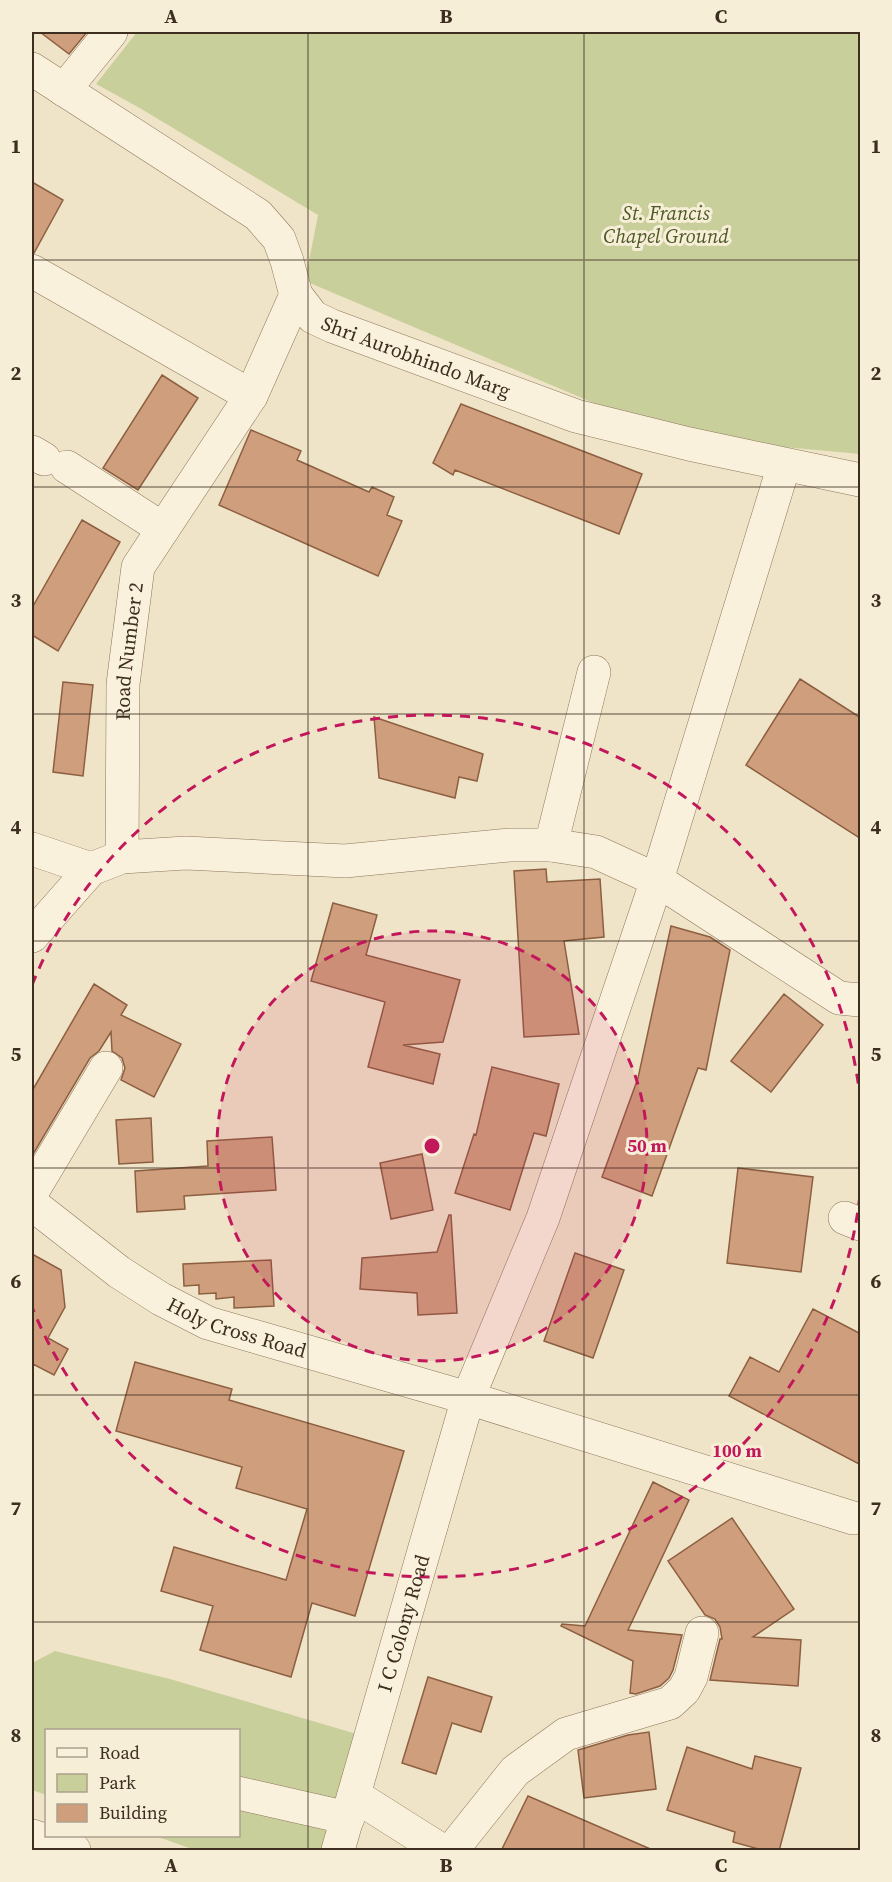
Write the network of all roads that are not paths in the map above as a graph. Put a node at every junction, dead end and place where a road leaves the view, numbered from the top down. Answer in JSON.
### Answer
{"nodes":[{"id":1,"x":111,"y":32,"type":"edge"},
{"id":2,"x":32,"y":69,"type":"edge"},
{"id":3,"x":64,"y":90,"type":"junction"},
{"id":4,"x":32,"y":271,"type":"edge"},
{"id":5,"x":296,"y":295,"type":"junction"},
{"id":6,"x":251,"y":396,"type":"junction"},
{"id":7,"x":47,"y":460,"type":"edge"},
{"id":8,"x":784,"y":465,"type":"junction"},
{"id":9,"x":861,"y":480,"type":"edge"},
{"id":10,"x":163,"y":529,"type":"junction"},
{"id":11,"x":594,"y":672,"type":"dead end"},
{"id":12,"x":551,"y":845,"type":"junction"},
{"id":13,"x":32,"y":849,"type":"edge"},
{"id":14,"x":122,"y":857,"type":"junction"},
{"id":15,"x":91,"y":868,"type":"junction"},
{"id":16,"x":657,"y":880,"type":"junction"},
{"id":17,"x":33,"y":932,"type":"edge"},
{"id":18,"x":861,"y":1000,"type":"edge"},
{"id":19,"x":106,"y":1068,"type":"dead end"},
{"id":20,"x":32,"y":1192,"type":"edge"},
{"id":21,"x":32,"y":1204,"type":"edge"},
{"id":22,"x":468,"y":1398,"type":"junction"},
{"id":23,"x":853,"y":1518,"type":"dead end"},
{"id":24,"x":702,"y":1633,"type":"dead end"},
{"id":25,"x":240,"y":1793,"type":"edge"},
{"id":26,"x":351,"y":1806,"type":"junction"},
{"id":27,"x":32,"y":1836,"type":"edge"},
{"id":28,"x":74,"y":1851,"type":"edge"},
{"id":29,"x":338,"y":1851,"type":"edge"},
{"id":30,"x":441,"y":1851,"type":"edge"},
{"id":31,"x":452,"y":1851,"type":"edge"}],
"edges":[{"from":1,"to":3,"type":"street"},
{"from":2,"to":3,"type":"street","name":"Shri Aurobhindo Marg"},
{"from":3,"to":5,"type":"street","name":"Shri Aurobhindo Marg"},
{"from":4,"to":6,"type":"street"},
{"from":5,"to":6,"type":"street","name":"Road Number 2"},
{"from":5,"to":8,"type":"street","name":"Shri Aurobhindo Marg"},
{"from":6,"to":10,"type":"street","name":"Road Number 2"},
{"from":7,"to":10,"type":"street"},
{"from":8,"to":9,"type":"street","name":"Shri Aurobhindo Marg"},
{"from":8,"to":16,"type":"street","name":"I C Colony Road"},
{"from":10,"to":14,"type":"street","name":"Road Number 2"},
{"from":11,"to":12,"type":"street"},
{"from":12,"to":14,"type":"street"},
{"from":12,"to":16,"type":"street"},
{"from":13,"to":15,"type":"street"},
{"from":14,"to":15,"type":"street"},
{"from":15,"to":17,"type":"street"},
{"from":16,"to":18,"type":"street"},
{"from":16,"to":22,"type":"street","name":"I C Colony Road"},
{"from":19,"to":20,"type":"street"},
{"from":21,"to":22,"type":"street","name":"Holy Cross Road"},
{"from":22,"to":23,"type":"street","name":"Holy Cross Road"},
{"from":22,"to":26,"type":"street","name":"I C Colony Road"},
{"from":24,"to":31,"type":"street"},
{"from":25,"to":26,"type":"street"},
{"from":26,"to":29,"type":"street","name":"I C Colony Road"},
{"from":26,"to":30,"type":"street"},
{"from":27,"to":28,"type":"street"}]}
